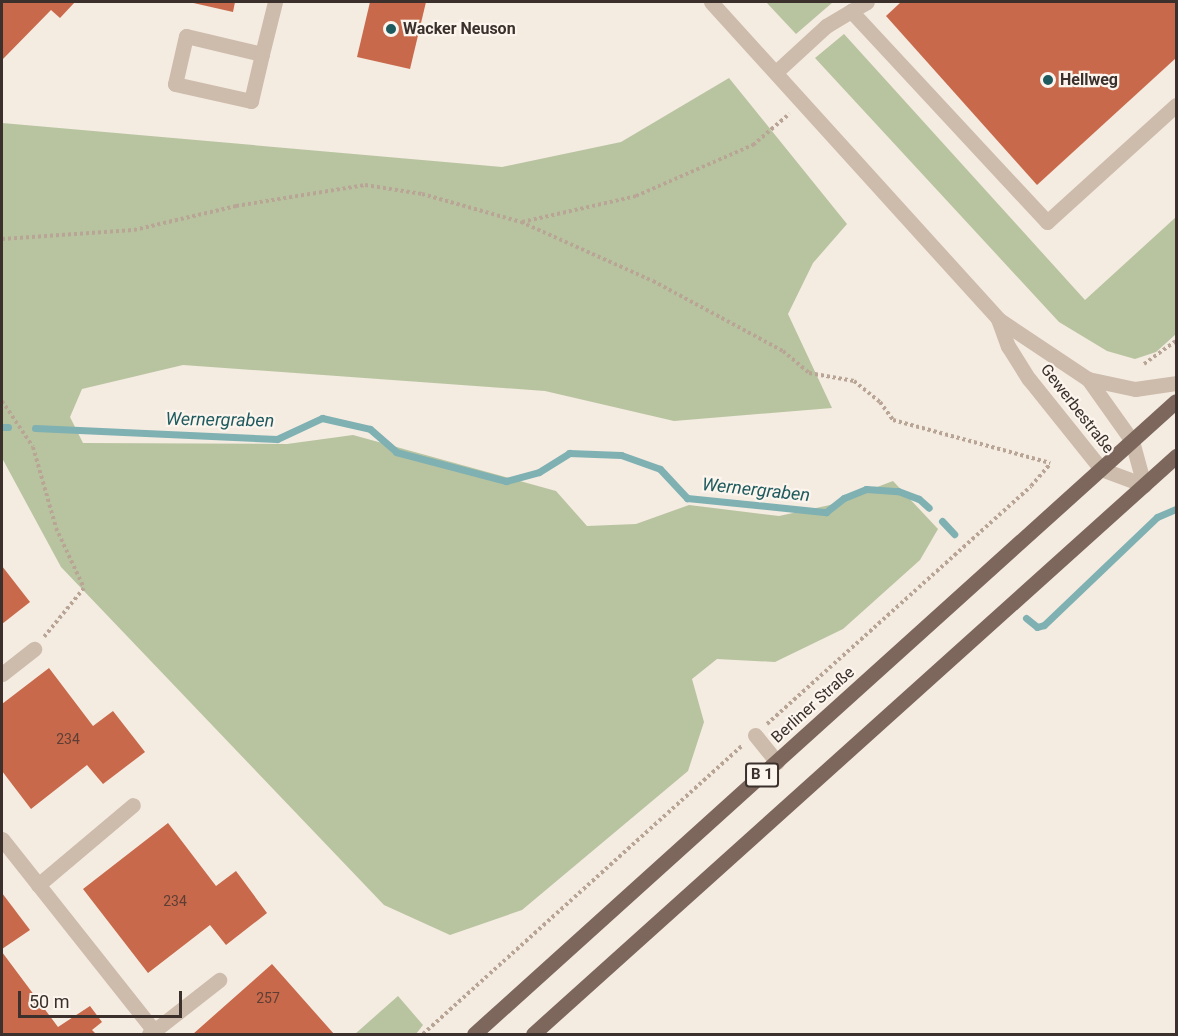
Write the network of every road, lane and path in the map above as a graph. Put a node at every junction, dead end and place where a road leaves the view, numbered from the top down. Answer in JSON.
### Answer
{"nodes":[{"id":1,"x":275,"y":2,"type":"edge"},
{"id":2,"x":711,"y":2,"type":"edge"},
{"id":3,"x":867,"y":2,"type":"edge"},
{"id":4,"x":851,"y":11,"type":"junction"},
{"id":5,"x":262,"y":54,"type":"junction"},
{"id":6,"x":776,"y":72,"type":"junction"},
{"id":7,"x":803,"y":103,"type":"junction"},
{"id":8,"x":1176,"y":105,"type":"edge"},
{"id":9,"x":521,"y":222,"type":"junction"},
{"id":10,"x":2,"y":239,"type":"edge"},
{"id":11,"x":998,"y":319,"type":"junction"},
{"id":12,"x":1176,"y":341,"type":"edge"},
{"id":13,"x":1144,"y":364,"type":"dead end"},
{"id":14,"x":1088,"y":379,"type":"junction"},
{"id":15,"x":1176,"y":383,"type":"edge"},
{"id":16,"x":2,"y":401,"type":"edge"},
{"id":17,"x":1176,"y":401,"type":"edge"},
{"id":18,"x":1132,"y":441,"type":"junction"},
{"id":19,"x":1176,"y":456,"type":"edge"},
{"id":20,"x":1101,"y":469,"type":"junction"},
{"id":21,"x":1144,"y":485,"type":"junction"},
{"id":22,"x":34,"y":649,"type":"joint"},
{"id":23,"x":2,"y":674,"type":"edge"},
{"id":24,"x":754,"y":735,"type":"junction"},
{"id":25,"x":777,"y":762,"type":"junction"},
{"id":26,"x":133,"y":805,"type":"dead end"},
{"id":27,"x":2,"y":838,"type":"edge"},
{"id":28,"x":38,"y":885,"type":"junction"},
{"id":29,"x":219,"y":980,"type":"dead end"},
{"id":30,"x":153,"y":1033,"type":"edge"},
{"id":31,"x":423,"y":1035,"type":"edge"},
{"id":32,"x":474,"y":1035,"type":"edge"},
{"id":33,"x":533,"y":1035,"type":"edge"}],
"edges":[{"from":1,"to":5,"type":"street"},
{"from":2,"to":6,"type":"street","name":"Gewerbestraße"},
{"from":3,"to":4,"type":"street"},
{"from":4,"to":6,"type":"street"},
{"from":4,"to":8,"type":"street"},
{"from":5,"to":5,"type":"street"},
{"from":6,"to":7,"type":"street","name":"Gewerbestraße"},
{"from":7,"to":9,"type":"path"},
{"from":7,"to":11,"type":"street","name":"Gewerbestraße"},
{"from":9,"to":10,"type":"path"},
{"from":9,"to":24,"type":"path"},
{"from":11,"to":14,"type":"street","name":"Gewerbestraße"},
{"from":11,"to":20,"type":"street","name":"Gewerbestraße"},
{"from":12,"to":13,"type":"path"},
{"from":14,"to":15,"type":"street"},
{"from":14,"to":18,"type":"street","name":"Gewerbestraße"},
{"from":16,"to":22,"type":"path"},
{"from":17,"to":18,"type":"main road","name":"Berliner Straße","number":"B 1"},
{"from":18,"to":20,"type":"main road","name":"Berliner Straße","number":"B 1"},
{"from":18,"to":21,"type":"street","name":"Gewerbestraße"},
{"from":19,"to":21,"type":"main road","number":"B 1"},
{"from":20,"to":21,"type":"street","name":"Gewerbestraße"},
{"from":20,"to":25,"type":"main road","name":"Berliner Straße","number":"B 1"},
{"from":21,"to":33,"type":"main road","number":"B 1"},
{"from":22,"to":23,"type":"street"},
{"from":24,"to":25,"type":"street"},
{"from":24,"to":31,"type":"path"},
{"from":25,"to":32,"type":"main road","name":"Berliner Straße","number":"B 1"},
{"from":26,"to":28,"type":"street"},
{"from":27,"to":28,"type":"street"},
{"from":28,"to":30,"type":"street"},
{"from":29,"to":30,"type":"street"}]}
